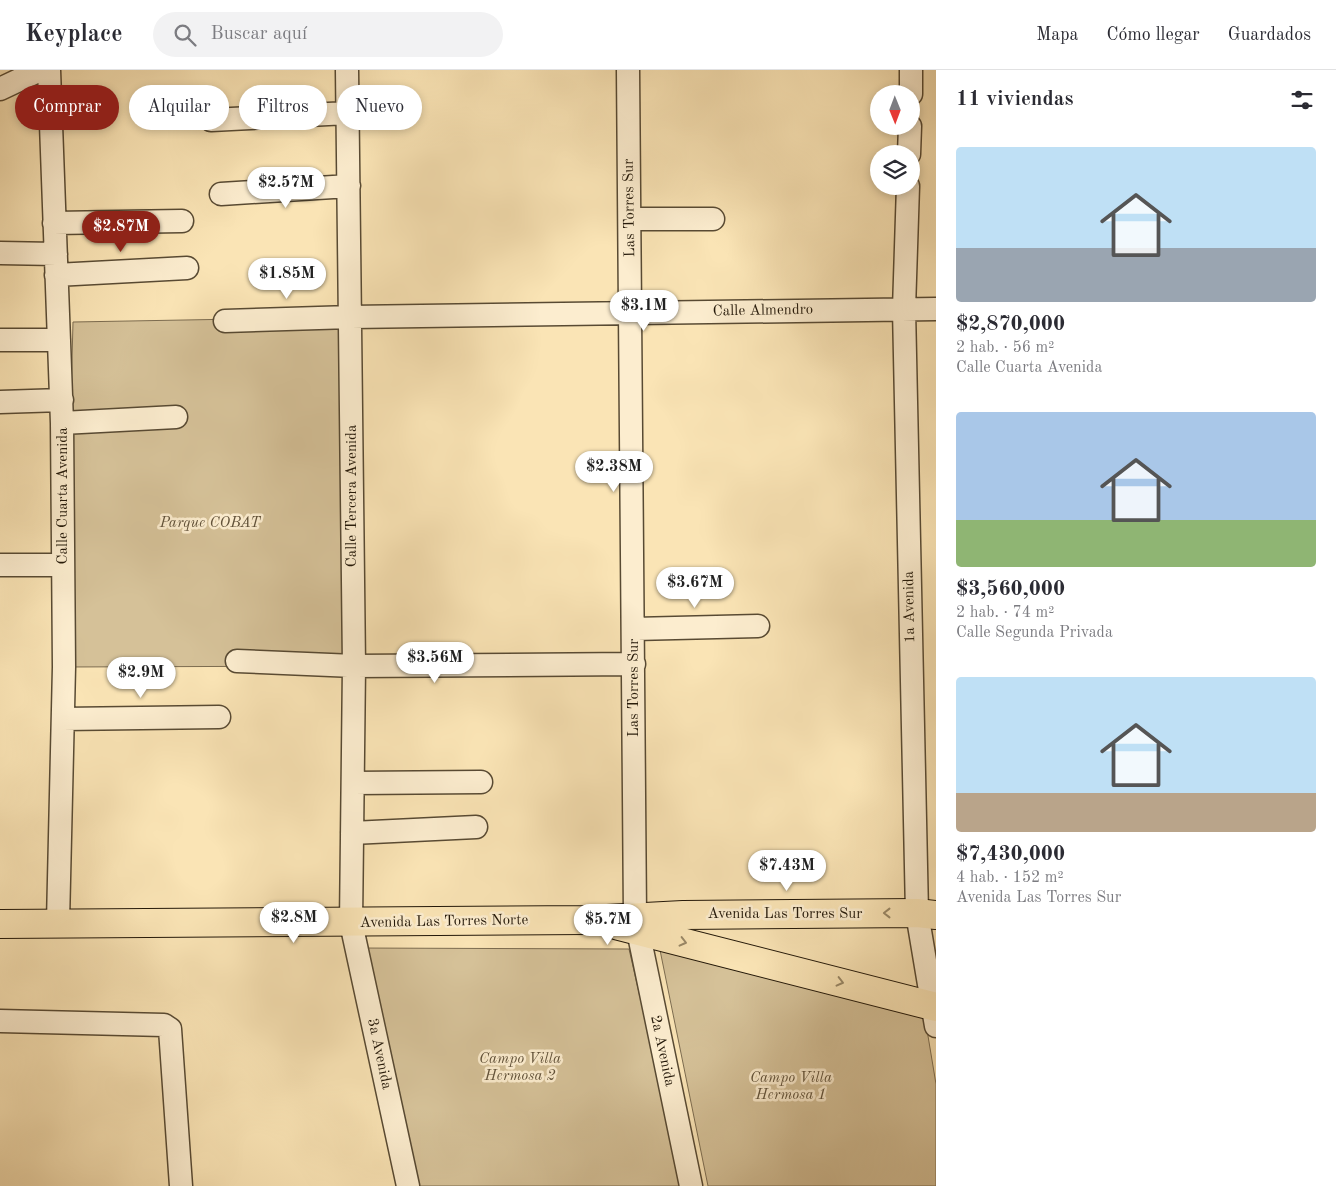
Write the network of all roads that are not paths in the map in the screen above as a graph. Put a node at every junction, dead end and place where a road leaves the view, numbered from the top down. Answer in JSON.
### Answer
{"nodes":[{"id":1,"x":40,"y":70,"type":"edge"},
{"id":2,"x":49,"y":70,"type":"edge"},
{"id":3,"x":347,"y":70,"type":"edge"},
{"id":4,"x":628,"y":70,"type":"edge"},
{"id":5,"x":911,"y":70,"type":"edge"},
{"id":6,"x":347,"y":85,"type":"edge"},
{"id":7,"x":911,"y":85,"type":"edge"},
{"id":8,"x":0,"y":89,"type":"edge"},
{"id":9,"x":337,"y":114,"type":"edge"},
{"id":10,"x":229,"y":119,"type":"edge"},
{"id":11,"x":348,"y":130,"type":"edge"},
{"id":12,"x":349,"y":186,"type":"junction"},
{"id":13,"x":222,"y":194,"type":"dead end"},
{"id":14,"x":908,"y":195,"type":"edge"},
{"id":15,"x":713,"y":219,"type":"dead end"},
{"id":16,"x":630,"y":220,"type":"junction"},
{"id":17,"x":182,"y":221,"type":"dead end"},
{"id":18,"x":54,"y":223,"type":"junction"},
{"id":19,"x":0,"y":253,"type":"edge"},
{"id":20,"x":56,"y":264,"type":"junction"},
{"id":21,"x":187,"y":268,"type":"dead end"},
{"id":22,"x":936,"y":309,"type":"edge"},
{"id":23,"x":904,"y":310,"type":"junction"},
{"id":24,"x":631,"y":313,"type":"junction"},
{"id":25,"x":351,"y":317,"type":"junction"},
{"id":26,"x":225,"y":321,"type":"dead end"},
{"id":27,"x":0,"y":340,"type":"edge"},
{"id":28,"x":59,"y":340,"type":"junction"},
{"id":29,"x":62,"y":400,"type":"junction"},
{"id":30,"x":0,"y":402,"type":"edge"},
{"id":31,"x":176,"y":417,"type":"dead end"},
{"id":32,"x":62,"y":423,"type":"junction"},
{"id":33,"x":63,"y":565,"type":"junction"},
{"id":34,"x":0,"y":566,"type":"edge"},
{"id":35,"x":758,"y":626,"type":"dead end"},
{"id":36,"x":634,"y":629,"type":"junction"},
{"id":37,"x":237,"y":661,"type":"dead end"},
{"id":38,"x":634,"y":664,"type":"junction"},
{"id":39,"x":354,"y":666,"type":"junction"},
{"id":40,"x":219,"y":716,"type":"dead end"},
{"id":41,"x":63,"y":719,"type":"junction"},
{"id":42,"x":481,"y":782,"type":"dead end"},
{"id":43,"x":353,"y":783,"type":"junction"},
{"id":44,"x":476,"y":827,"type":"dead end"},
{"id":45,"x":352,"y":833,"type":"junction"},
{"id":46,"x":926,"y":914,"type":"edge"},
{"id":47,"x":58,"y":922,"type":"junction"},
{"id":48,"x":351,"y":923,"type":"junction"},
{"id":49,"x":635,"y":923,"type":"junction"},
{"id":50,"x":0,"y":924,"type":"edge"},
{"id":51,"x":935,"y":1013,"type":"edge"},
{"id":52,"x":0,"y":1021,"type":"edge"},
{"id":53,"x":181,"y":1186,"type":"edge"},
{"id":54,"x":408,"y":1186,"type":"edge"},
{"id":55,"x":691,"y":1186,"type":"edge"}],
"edges":[{"from":1,"to":8,"type":"street"},
{"from":2,"to":18,"type":"street","name":"Calle Cuarta Avenida"},
{"from":3,"to":6,"type":"street","name":"Calle Tercera Avenida"},
{"from":4,"to":16,"type":"street","name":"Las Torres Sur"},
{"from":5,"to":7,"type":"street"},
{"from":9,"to":10,"type":"street"},
{"from":11,"to":12,"type":"street","name":"Calle Tercera Avenida"},
{"from":12,"to":13,"type":"street"},
{"from":12,"to":25,"type":"street","name":"Calle Tercera Avenida"},
{"from":14,"to":23,"type":"street","name":"1a Avenida"},
{"from":15,"to":16,"type":"street"},
{"from":16,"to":24,"type":"street","name":"Las Torres Sur"},
{"from":17,"to":18,"type":"street"},
{"from":18,"to":20,"type":"street","name":"Calle Cuarta Avenida"},
{"from":19,"to":20,"type":"street"},
{"from":20,"to":21,"type":"street"},
{"from":20,"to":28,"type":"street","name":"Calle Cuarta Avenida"},
{"from":22,"to":23,"type":"street","name":"Calle Almendro"},
{"from":23,"to":24,"type":"street","name":"Calle Almendro"},
{"from":23,"to":46,"type":"street","name":"1a Avenida"},
{"from":24,"to":25,"type":"street","name":"Calle Almendro"},
{"from":24,"to":36,"type":"street","name":"Las Torres Sur"},
{"from":25,"to":26,"type":"street","name":"Calle Almendro"},
{"from":25,"to":39,"type":"street","name":"Calle Tercera Avenida"},
{"from":27,"to":28,"type":"street"},
{"from":28,"to":29,"type":"street","name":"Calle Cuarta Avenida"},
{"from":29,"to":30,"type":"street"},
{"from":29,"to":32,"type":"street","name":"Calle Cuarta Avenida"},
{"from":31,"to":32,"type":"street"},
{"from":32,"to":33,"type":"street","name":"Calle Cuarta Avenida"},
{"from":33,"to":34,"type":"street"},
{"from":33,"to":41,"type":"street","name":"Calle Cuarta Avenida"},
{"from":35,"to":36,"type":"street"},
{"from":36,"to":38,"type":"street","name":"Las Torres Sur"},
{"from":37,"to":39,"type":"street"},
{"from":38,"to":39,"type":"street"},
{"from":38,"to":49,"type":"street","name":"Las Torres Sur"},
{"from":39,"to":43,"type":"street","name":"Calle Tercera Avenida"},
{"from":40,"to":41,"type":"street"},
{"from":41,"to":47,"type":"street","name":"Calle Cuarta Avenida"},
{"from":42,"to":43,"type":"street"},
{"from":43,"to":45,"type":"street","name":"Calle Tercera Avenida"},
{"from":44,"to":45,"type":"street"},
{"from":45,"to":48,"type":"street","name":"Calle Tercera Avenida"},
{"from":46,"to":49,"type":"main road","name":"Avenida Las Torres Sur","one_way":true},
{"from":46,"to":51,"type":"street","name":"1a Avenida"},
{"from":47,"to":48,"type":"main road","name":"Avenida Las Torres Norte"},
{"from":47,"to":50,"type":"main road","name":"Avenida Las Torres Norte"},
{"from":48,"to":49,"type":"main road","name":"Avenida Las Torres Norte"},
{"from":48,"to":54,"type":"street","name":"3a Avenida"},
{"from":49,"to":51,"type":"main road","name":"Avenida Las Torres Norte","one_way":true},
{"from":49,"to":55,"type":"street","name":"2a Avenida"},
{"from":52,"to":53,"type":"street"}]}
